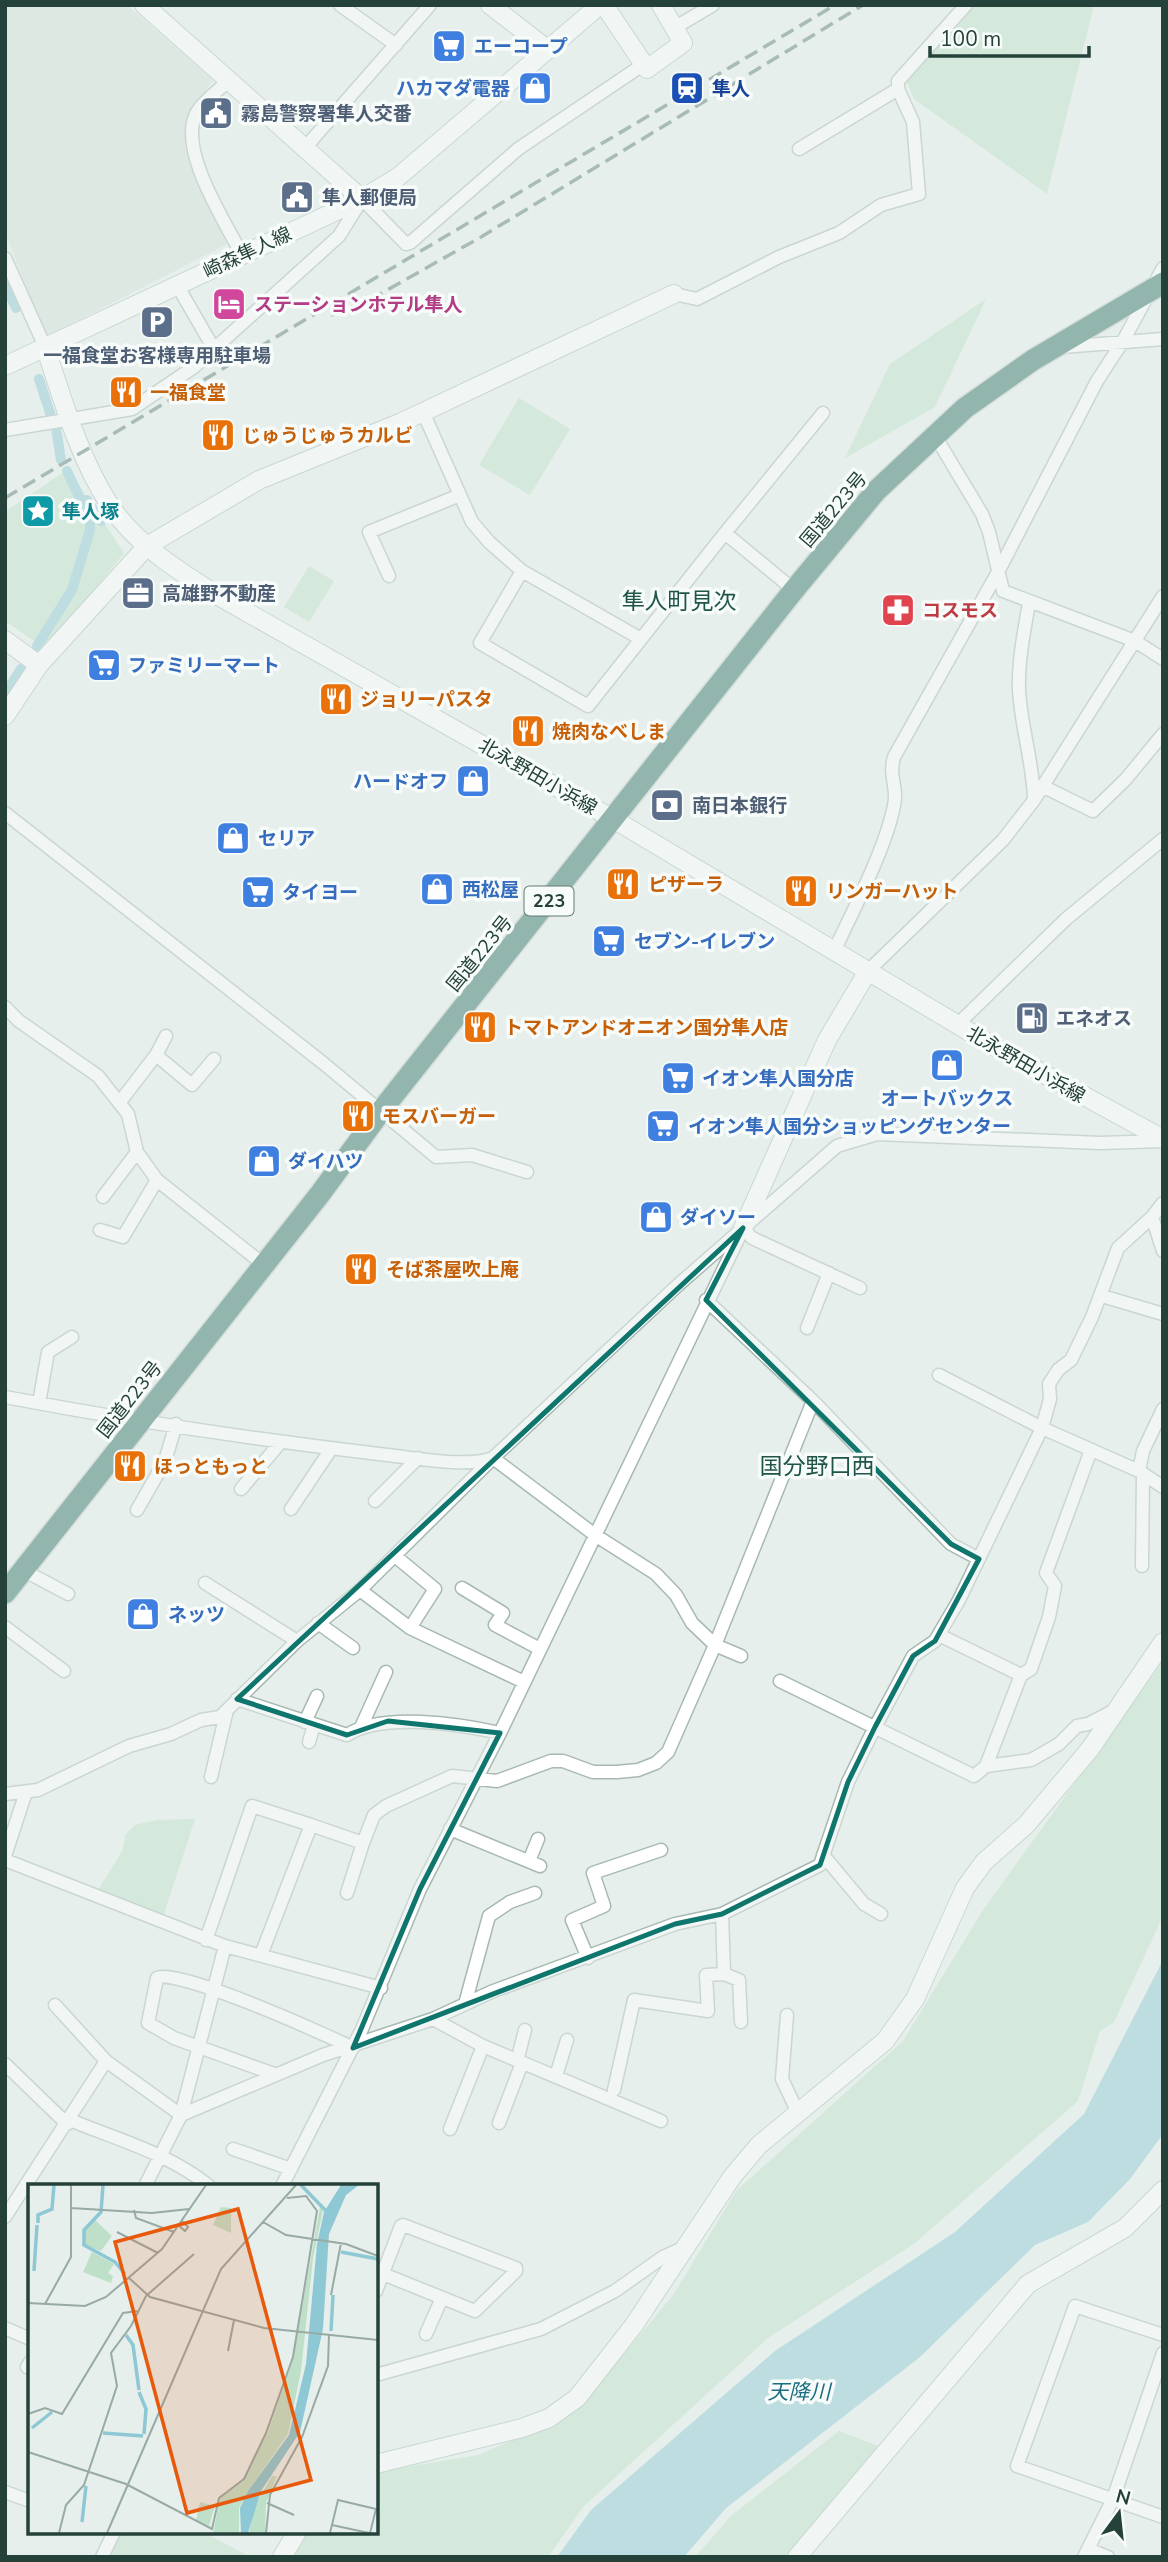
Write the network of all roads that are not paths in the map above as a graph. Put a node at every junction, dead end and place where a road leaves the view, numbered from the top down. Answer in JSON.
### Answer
{"nodes":[{"id":1,"x":144,"y":5,"type":"edge"},
{"id":2,"x":340,"y":5,"type":"edge"},
{"id":3,"x":430,"y":5,"type":"edge"},
{"id":4,"x":490,"y":5,"type":"edge"},
{"id":5,"x":602,"y":5,"type":"edge"},
{"id":6,"x":661,"y":5,"type":"edge"},
{"id":7,"x":713,"y":5,"type":"edge"},
{"id":8,"x":966,"y":5,"type":"edge"},
{"id":9,"x":674,"y":28,"type":"junction"},
{"id":10,"x":396,"y":45,"type":"junction"},
{"id":11,"x":547,"y":49,"type":"junction"},
{"id":12,"x":644,"y":64,"type":"junction"},
{"id":13,"x":228,"y":82,"type":"junction"},
{"id":14,"x":898,"y":89,"type":"junction"},
{"id":15,"x":304,"y":149,"type":"junction"},
{"id":16,"x":799,"y":149,"type":"dead end"},
{"id":17,"x":362,"y":199,"type":"junction"},
{"id":18,"x":242,"y":255,"type":"junction"},
{"id":19,"x":5,"y":258,"type":"edge"},
{"id":20,"x":1163,"y":268,"type":"edge"},
{"id":21,"x":177,"y":285,"type":"junction"},
{"id":22,"x":1158,"y":286,"type":"edge"},
{"id":23,"x":674,"y":294,"type":"joint"},
{"id":24,"x":1163,"y":339,"type":"edge"},
{"id":25,"x":1123,"y":341,"type":"junction"},
{"id":26,"x":1058,"y":347,"type":"junction"},
{"id":27,"x":46,"y":349,"type":"junction"},
{"id":28,"x":214,"y":349,"type":"junction"},
{"id":29,"x":5,"y":366,"type":"edge"},
{"id":30,"x":423,"y":412,"type":"junction"},
{"id":31,"x":823,"y":413,"type":"dead end"},
{"id":32,"x":70,"y":420,"type":"junction"},
{"id":33,"x":5,"y":429,"type":"edge"},
{"id":34,"x":934,"y":434,"type":"junction"},
{"id":35,"x":460,"y":495,"type":"junction"},
{"id":36,"x":725,"y":533,"type":"junction"},
{"id":37,"x":147,"y":546,"type":"junction"},
{"id":38,"x":522,"y":571,"type":"junction"},
{"id":39,"x":998,"y":572,"type":"junction"},
{"id":40,"x":389,"y":576,"type":"dead end"},
{"id":41,"x":794,"y":590,"type":"junction"},
{"id":42,"x":1163,"y":596,"type":"edge"},
{"id":43,"x":1029,"y":603,"type":"junction"},
{"id":44,"x":640,"y":639,"type":"junction"},
{"id":45,"x":5,"y":640,"type":"edge"},
{"id":46,"x":1135,"y":641,"type":"junction"},
{"id":47,"x":1163,"y":659,"type":"edge"},
{"id":48,"x":38,"y":665,"type":"junction"},
{"id":49,"x":5,"y":716,"type":"edge"},
{"id":50,"x":1163,"y":734,"type":"edge"},
{"id":51,"x":1042,"y":786,"type":"junction"},
{"id":52,"x":1034,"y":800,"type":"junction"},
{"id":53,"x":5,"y":813,"type":"edge"},
{"id":54,"x":615,"y":820,"type":"junction"},
{"id":55,"x":1163,"y":839,"type":"edge"},
{"id":56,"x":835,"y":949,"type":"junction"},
{"id":57,"x":868,"y":971,"type":"junction"},
{"id":58,"x":5,"y":1007,"type":"edge"},
{"id":59,"x":958,"y":1024,"type":"junction"},
{"id":60,"x":166,"y":1036,"type":"dead end"},
{"id":61,"x":156,"y":1055,"type":"junction"},
{"id":62,"x":215,"y":1059,"type":"dead end"},
{"id":63,"x":119,"y":1103,"type":"junction"},
{"id":64,"x":381,"y":1111,"type":"junction"},
{"id":65,"x":1163,"y":1140,"type":"edge"},
{"id":66,"x":137,"y":1152,"type":"junction"},
{"id":67,"x":527,"y":1172,"type":"dead end"},
{"id":68,"x":157,"y":1180,"type":"junction"},
{"id":69,"x":103,"y":1197,"type":"dead end"},
{"id":70,"x":1163,"y":1203,"type":"edge"},
{"id":71,"x":1152,"y":1217,"type":"junction"},
{"id":72,"x":743,"y":1228,"type":"junction"},
{"id":73,"x":100,"y":1230,"type":"dead end"},
{"id":74,"x":1163,"y":1251,"type":"edge"},
{"id":75,"x":263,"y":1264,"type":"junction"},
{"id":76,"x":829,"y":1273,"type":"junction"},
{"id":77,"x":860,"y":1288,"type":"dead end"},
{"id":78,"x":1102,"y":1296,"type":"junction"},
{"id":79,"x":706,"y":1300,"type":"junction"},
{"id":80,"x":1163,"y":1314,"type":"edge"},
{"id":81,"x":807,"y":1328,"type":"dead end"},
{"id":82,"x":72,"y":1337,"type":"dead end"},
{"id":83,"x":939,"y":1376,"type":"dead end"},
{"id":84,"x":5,"y":1397,"type":"edge"},
{"id":85,"x":813,"y":1401,"type":"junction"},
{"id":86,"x":40,"y":1403,"type":"junction"},
{"id":87,"x":1163,"y":1409,"type":"edge"},
{"id":88,"x":142,"y":1419,"type":"junction"},
{"id":89,"x":176,"y":1424,"type":"junction"},
{"id":90,"x":1042,"y":1427,"type":"junction"},
{"id":91,"x":280,"y":1443,"type":"junction"},
{"id":92,"x":331,"y":1448,"type":"junction"},
{"id":93,"x":1091,"y":1450,"type":"junction"},
{"id":94,"x":418,"y":1458,"type":"junction"},
{"id":95,"x":493,"y":1458,"type":"junction"},
{"id":96,"x":1141,"y":1472,"type":"junction"},
{"id":97,"x":1163,"y":1487,"type":"edge"},
{"id":98,"x":241,"y":1489,"type":"dead end"},
{"id":99,"x":375,"y":1501,"type":"dead end"},
{"id":100,"x":291,"y":1509,"type":"dead end"},
{"id":101,"x":137,"y":1510,"type":"dead end"},
{"id":102,"x":595,"y":1535,"type":"junction"},
{"id":103,"x":395,"y":1556,"type":"junction"},
{"id":104,"x":979,"y":1559,"type":"junction"},
{"id":105,"x":1142,"y":1566,"type":"dead end"},
{"id":106,"x":23,"y":1570,"type":"junction"},
{"id":107,"x":205,"y":1583,"type":"dead end"},
{"id":108,"x":462,"y":1588,"type":"dead end"},
{"id":109,"x":360,"y":1590,"type":"junction"},
{"id":110,"x":5,"y":1593,"type":"edge"},
{"id":111,"x":68,"y":1594,"type":"dead end"},
{"id":112,"x":318,"y":1623,"type":"junction"},
{"id":113,"x":5,"y":1627,"type":"edge"},
{"id":114,"x":410,"y":1628,"type":"junction"},
{"id":115,"x":939,"y":1635,"type":"junction"},
{"id":116,"x":298,"y":1641,"type":"junction"},
{"id":117,"x":1163,"y":1642,"type":"edge"},
{"id":118,"x":715,"y":1645,"type":"junction"},
{"id":119,"x":353,"y":1648,"type":"dead end"},
{"id":120,"x":540,"y":1649,"type":"junction"},
{"id":121,"x":740,"y":1656,"type":"dead end"},
{"id":122,"x":64,"y":1671,"type":"dead end"},
{"id":123,"x":386,"y":1672,"type":"dead end"},
{"id":124,"x":1021,"y":1675,"type":"junction"},
{"id":125,"x":780,"y":1681,"type":"dead end"},
{"id":126,"x":524,"y":1682,"type":"junction"},
{"id":127,"x":317,"y":1696,"type":"dead end"},
{"id":128,"x":237,"y":1699,"type":"junction"},
{"id":129,"x":1117,"y":1709,"type":"junction"},
{"id":130,"x":227,"y":1710,"type":"junction"},
{"id":131,"x":310,"y":1724,"type":"junction"},
{"id":132,"x":362,"y":1725,"type":"junction"},
{"id":133,"x":876,"y":1727,"type":"junction"},
{"id":134,"x":500,"y":1733,"type":"junction"},
{"id":135,"x":309,"y":1742,"type":"dead end"},
{"id":136,"x":986,"y":1766,"type":"junction"},
{"id":137,"x":211,"y":1777,"type":"dead end"},
{"id":138,"x":476,"y":1780,"type":"junction"},
{"id":139,"x":26,"y":1791,"type":"junction"},
{"id":140,"x":5,"y":1794,"type":"edge"},
{"id":141,"x":311,"y":1825,"type":"junction"},
{"id":142,"x":450,"y":1829,"type":"junction"},
{"id":143,"x":538,"y":1839,"type":"dead end"},
{"id":144,"x":363,"y":1843,"type":"junction"},
{"id":145,"x":660,"y":1850,"type":"dead end"},
{"id":146,"x":823,"y":1855,"type":"junction"},
{"id":147,"x":5,"y":1858,"type":"edge"},
{"id":148,"x":347,"y":1893,"type":"dead end"},
{"id":149,"x":535,"y":1893,"type":"dead end"},
{"id":150,"x":722,"y":1913,"type":"junction"},
{"id":151,"x":881,"y":1914,"type":"dead end"},
{"id":152,"x":206,"y":1940,"type":"junction"},
{"id":153,"x":225,"y":1946,"type":"junction"},
{"id":154,"x":261,"y":1955,"type":"junction"},
{"id":155,"x":588,"y":1958,"type":"junction"},
{"id":156,"x":724,"y":1974,"type":"junction"},
{"id":157,"x":381,"y":1988,"type":"junction"},
{"id":158,"x":215,"y":1991,"type":"junction"},
{"id":159,"x":55,"y":2004,"type":"dead end"},
{"id":160,"x":465,"y":2004,"type":"junction"},
{"id":161,"x":787,"y":2015,"type":"dead end"},
{"id":162,"x":433,"y":2019,"type":"junction"},
{"id":163,"x":741,"y":2022,"type":"dead end"},
{"id":164,"x":525,"y":2030,"type":"dead end"},
{"id":165,"x":567,"y":2040,"type":"dead end"},
{"id":166,"x":483,"y":2046,"type":"junction"},
{"id":167,"x":199,"y":2048,"type":"junction"},
{"id":168,"x":353,"y":2048,"type":"junction"},
{"id":169,"x":106,"y":2061,"type":"junction"},
{"id":170,"x":520,"y":2062,"type":"junction"},
{"id":171,"x":5,"y":2064,"type":"edge"},
{"id":172,"x":274,"y":2074,"type":"junction"},
{"id":173,"x":556,"y":2076,"type":"junction"},
{"id":174,"x":614,"y":2090,"type":"dead end"},
{"id":175,"x":798,"y":2113,"type":"junction"},
{"id":176,"x":181,"y":2115,"type":"junction"},
{"id":177,"x":661,"y":2121,"type":"dead end"},
{"id":178,"x":69,"y":2122,"type":"junction"},
{"id":179,"x":499,"y":2123,"type":"dead end"},
{"id":180,"x":450,"y":2129,"type":"dead end"},
{"id":181,"x":233,"y":2149,"type":"dead end"},
{"id":182,"x":158,"y":2156,"type":"junction"},
{"id":183,"x":291,"y":2169,"type":"junction"},
{"id":184,"x":31,"y":2184,"type":"edge"},
{"id":185,"x":146,"y":2184,"type":"edge"},
{"id":186,"x":206,"y":2184,"type":"edge"},
{"id":187,"x":283,"y":2184,"type":"edge"},
{"id":188,"x":1163,"y":2190,"type":"edge"},
{"id":189,"x":27,"y":2191,"type":"edge"},
{"id":190,"x":5,"y":2217,"type":"edge"},
{"id":191,"x":686,"y":2247,"type":"junction"},
{"id":192,"x":379,"y":2273,"type":"edge"},
{"id":193,"x":442,"y":2298,"type":"junction"},
{"id":194,"x":5,"y":2328,"type":"edge"},
{"id":195,"x":426,"y":2334,"type":"dead end"},
{"id":196,"x":1163,"y":2335,"type":"edge"},
{"id":197,"x":28,"y":2336,"type":"edge"},
{"id":198,"x":1163,"y":2353,"type":"edge"},
{"id":199,"x":378,"y":2374,"type":"edge"},
{"id":200,"x":378,"y":2463,"type":"edge"},
{"id":201,"x":5,"y":2492,"type":"edge"},
{"id":202,"x":1113,"y":2499,"type":"junction"},
{"id":203,"x":28,"y":2500,"type":"edge"},
{"id":204,"x":1163,"y":2517,"type":"edge"},
{"id":205,"x":112,"y":2534,"type":"edge"},
{"id":206,"x":296,"y":2534,"type":"edge"},
{"id":207,"x":1086,"y":2553,"type":"edge"},
{"id":208,"x":102,"y":2557,"type":"edge"},
{"id":209,"x":282,"y":2557,"type":"edge"},
{"id":210,"x":797,"y":2557,"type":"edge"},
{"id":211,"x":1108,"y":2557,"type":"edge"}],
"edges":[{"from":1,"to":13,"type":"street"},
{"from":2,"to":10,"type":"street"},
{"from":3,"to":10,"type":"street"},
{"from":4,"to":11,"type":"street"},
{"from":5,"to":11,"type":"street","name":"崎森隼人線"},
{"from":5,"to":12,"type":"street"},
{"from":6,"to":9,"type":"street"},
{"from":7,"to":9,"type":"street"},
{"from":8,"to":14,"type":"street"},
{"from":9,"to":12,"type":"street"},
{"from":10,"to":15,"type":"street"},
{"from":11,"to":17,"type":"street","name":"崎森隼人線"},
{"from":12,"to":17,"type":"street"},
{"from":13,"to":15,"type":"street"},
{"from":13,"to":18,"type":"street"},
{"from":14,"to":16,"type":"street"},
{"from":14,"to":23,"type":"street"},
{"from":15,"to":17,"type":"street"},
{"from":17,"to":18,"type":"street","name":"崎森隼人線"},
{"from":17,"to":28,"type":"street"},
{"from":18,"to":21,"type":"street","name":"崎森隼人線"},
{"from":19,"to":27,"type":"street"},
{"from":20,"to":22,"type":"street"},
{"from":21,"to":27,"type":"street","name":"崎森隼人線"},
{"from":21,"to":28,"type":"street"},
{"from":22,"to":25,"type":"street"},
{"from":22,"to":26,"type":"highway","name":"国道223号","number":"223"},
{"from":23,"to":30,"type":"street"},
{"from":24,"to":25,"type":"street"},
{"from":25,"to":26,"type":"street"},
{"from":25,"to":39,"type":"street"},
{"from":26,"to":34,"type":"highway","name":"国道223号","number":"223"},
{"from":27,"to":29,"type":"street"},
{"from":27,"to":32,"type":"street","name":"北永野田小浜線"},
{"from":28,"to":32,"type":"street"},
{"from":30,"to":35,"type":"street"},
{"from":30,"to":37,"type":"street"},
{"from":31,"to":36,"type":"street"},
{"from":32,"to":33,"type":"street"},
{"from":32,"to":37,"type":"street","name":"北永野田小浜線"},
{"from":34,"to":39,"type":"street"},
{"from":34,"to":41,"type":"highway","name":"国道223号","number":"223"},
{"from":35,"to":38,"type":"street"},
{"from":35,"to":40,"type":"street"},
{"from":36,"to":41,"type":"street"},
{"from":36,"to":44,"type":"street"},
{"from":37,"to":48,"type":"street"},
{"from":37,"to":54,"type":"street","name":"北永野田小浜線"},
{"from":38,"to":44,"type":"street"},
{"from":38,"to":44,"type":"street"},
{"from":39,"to":43,"type":"street"},
{"from":39,"to":56,"type":"street"},
{"from":41,"to":54,"type":"highway","name":"国道223号","number":"223"},
{"from":42,"to":46,"type":"street"},
{"from":43,"to":46,"type":"street"},
{"from":43,"to":52,"type":"street"},
{"from":45,"to":48,"type":"street"},
{"from":46,"to":47,"type":"street"},
{"from":46,"to":51,"type":"street"},
{"from":48,"to":49,"type":"street"},
{"from":50,"to":51,"type":"street"},
{"from":51,"to":52,"type":"street"},
{"from":52,"to":57,"type":"street"},
{"from":53,"to":64,"type":"street"},
{"from":54,"to":56,"type":"street","name":"北永野田小浜線"},
{"from":54,"to":64,"type":"highway","name":"国道223号","number":"223"},
{"from":55,"to":59,"type":"street"},
{"from":56,"to":57,"type":"street","name":"北永野田小浜線"},
{"from":57,"to":59,"type":"street","name":"北永野田小浜線"},
{"from":57,"to":72,"type":"street"},
{"from":58,"to":63,"type":"street"},
{"from":59,"to":65,"type":"street","name":"北永野田小浜線"},
{"from":60,"to":61,"type":"street"},
{"from":61,"to":62,"type":"street"},
{"from":61,"to":63,"type":"street"},
{"from":63,"to":66,"type":"street"},
{"from":64,"to":67,"type":"street"},
{"from":64,"to":75,"type":"highway","name":"国道223号","number":"223"},
{"from":65,"to":72,"type":"street"},
{"from":66,"to":68,"type":"street"},
{"from":66,"to":69,"type":"street"},
{"from":68,"to":73,"type":"street"},
{"from":68,"to":75,"type":"street"},
{"from":70,"to":71,"type":"street"},
{"from":71,"to":74,"type":"street"},
{"from":71,"to":78,"type":"street"},
{"from":72,"to":76,"type":"street"},
{"from":72,"to":79,"type":"street"},
{"from":72,"to":95,"type":"street"},
{"from":75,"to":88,"type":"highway","name":"国道223号","number":"223"},
{"from":76,"to":77,"type":"street"},
{"from":76,"to":81,"type":"street"},
{"from":78,"to":80,"type":"street"},
{"from":78,"to":90,"type":"street"},
{"from":79,"to":85,"type":"street"},
{"from":79,"to":102,"type":"street"},
{"from":82,"to":86,"type":"street"},
{"from":83,"to":90,"type":"street"},
{"from":84,"to":86,"type":"street"},
{"from":85,"to":104,"type":"street"},
{"from":85,"to":118,"type":"street"},
{"from":86,"to":88,"type":"street"},
{"from":87,"to":96,"type":"street"},
{"from":88,"to":89,"type":"street"},
{"from":88,"to":106,"type":"highway","name":"国道223号","number":"223"},
{"from":89,"to":91,"type":"street"},
{"from":89,"to":101,"type":"street"},
{"from":90,"to":93,"type":"street"},
{"from":90,"to":104,"type":"street"},
{"from":91,"to":92,"type":"street"},
{"from":91,"to":98,"type":"street"},
{"from":92,"to":94,"type":"street"},
{"from":92,"to":100,"type":"street"},
{"from":93,"to":96,"type":"street"},
{"from":93,"to":124,"type":"street"},
{"from":94,"to":95,"type":"street"},
{"from":94,"to":99,"type":"street"},
{"from":95,"to":102,"type":"street"},
{"from":95,"to":103,"type":"street"},
{"from":96,"to":97,"type":"street"},
{"from":96,"to":105,"type":"street"},
{"from":102,"to":118,"type":"street"},
{"from":102,"to":120,"type":"street"},
{"from":103,"to":109,"type":"street"},
{"from":103,"to":114,"type":"street"},
{"from":104,"to":115,"type":"street"},
{"from":106,"to":110,"type":"highway","name":"国道223号","number":"223"},
{"from":106,"to":111,"type":"street"},
{"from":107,"to":116,"type":"street"},
{"from":108,"to":120,"type":"street"},
{"from":109,"to":112,"type":"street"},
{"from":109,"to":114,"type":"street"},
{"from":112,"to":116,"type":"street"},
{"from":112,"to":119,"type":"street"},
{"from":113,"to":122,"type":"street"},
{"from":114,"to":126,"type":"street"},
{"from":115,"to":124,"type":"street"},
{"from":115,"to":133,"type":"street"},
{"from":116,"to":128,"type":"street"},
{"from":117,"to":129,"type":"street"},
{"from":118,"to":121,"type":"street"},
{"from":118,"to":138,"type":"street"},
{"from":120,"to":126,"type":"street"},
{"from":123,"to":132,"type":"street"},
{"from":124,"to":136,"type":"street"},
{"from":125,"to":133,"type":"street"},
{"from":126,"to":134,"type":"street"},
{"from":127,"to":131,"type":"street"},
{"from":128,"to":130,"type":"street"},
{"from":128,"to":131,"type":"street"},
{"from":129,"to":136,"type":"street"},
{"from":129,"to":175,"type":"street"},
{"from":130,"to":137,"type":"street"},
{"from":130,"to":139,"type":"street"},
{"from":131,"to":132,"type":"street"},
{"from":131,"to":135,"type":"street"},
{"from":132,"to":134,"type":"street"},
{"from":133,"to":136,"type":"street"},
{"from":133,"to":146,"type":"street"},
{"from":134,"to":138,"type":"street"},
{"from":138,"to":142,"type":"street"},
{"from":138,"to":144,"type":"street"},
{"from":139,"to":140,"type":"street"},
{"from":139,"to":147,"type":"street"},
{"from":141,"to":144,"type":"street"},
{"from":141,"to":152,"type":"street"},
{"from":141,"to":154,"type":"street"},
{"from":142,"to":143,"type":"street"},
{"from":142,"to":157,"type":"street"},
{"from":144,"to":148,"type":"street"},
{"from":145,"to":155,"type":"street"},
{"from":146,"to":150,"type":"street"},
{"from":146,"to":151,"type":"street"},
{"from":147,"to":152,"type":"street"},
{"from":149,"to":160,"type":"street"},
{"from":150,"to":155,"type":"street"},
{"from":150,"to":156,"type":"street"},
{"from":152,"to":153,"type":"street"},
{"from":153,"to":154,"type":"street"},
{"from":153,"to":158,"type":"street"},
{"from":154,"to":157,"type":"street"},
{"from":155,"to":160,"type":"street"},
{"from":156,"to":163,"type":"street"},
{"from":156,"to":174,"type":"street"},
{"from":157,"to":168,"type":"street"},
{"from":158,"to":167,"type":"street"},
{"from":158,"to":167,"type":"street"},
{"from":158,"to":168,"type":"street"},
{"from":159,"to":169,"type":"street"},
{"from":160,"to":162,"type":"street"},
{"from":161,"to":175,"type":"street"},
{"from":162,"to":166,"type":"street"},
{"from":162,"to":168,"type":"street"},
{"from":164,"to":170,"type":"street"},
{"from":165,"to":173,"type":"street"},
{"from":166,"to":170,"type":"street"},
{"from":166,"to":180,"type":"street"},
{"from":167,"to":172,"type":"street"},
{"from":167,"to":176,"type":"street"},
{"from":168,"to":172,"type":"street"},
{"from":168,"to":183,"type":"street"},
{"from":169,"to":176,"type":"street"},
{"from":169,"to":178,"type":"street"},
{"from":170,"to":173,"type":"street"},
{"from":170,"to":179,"type":"street"},
{"from":171,"to":178,"type":"street"},
{"from":172,"to":176,"type":"street"},
{"from":173,"to":177,"type":"street"},
{"from":175,"to":191,"type":"street"},
{"from":176,"to":182,"type":"street"},
{"from":178,"to":182,"type":"street"},
{"from":178,"to":184,"type":"street"},
{"from":181,"to":183,"type":"street"},
{"from":182,"to":185,"type":"street"},
{"from":182,"to":186,"type":"street"},
{"from":183,"to":187,"type":"street"},
{"from":188,"to":210,"type":"street"},
{"from":189,"to":190,"type":"street"},
{"from":191,"to":199,"type":"street"},
{"from":191,"to":200,"type":"street"},
{"from":192,"to":193,"type":"street"},
{"from":192,"to":193,"type":"street"},
{"from":193,"to":195,"type":"street"},
{"from":194,"to":197,"type":"street"},
{"from":196,"to":202,"type":"street"},
{"from":198,"to":202,"type":"street"},
{"from":201,"to":203,"type":"street"},
{"from":202,"to":204,"type":"street"},
{"from":202,"to":207,"type":"street"},
{"from":205,"to":208,"type":"street"},
{"from":206,"to":209,"type":"street"},
{"from":207,"to":211,"type":"street"}]}
